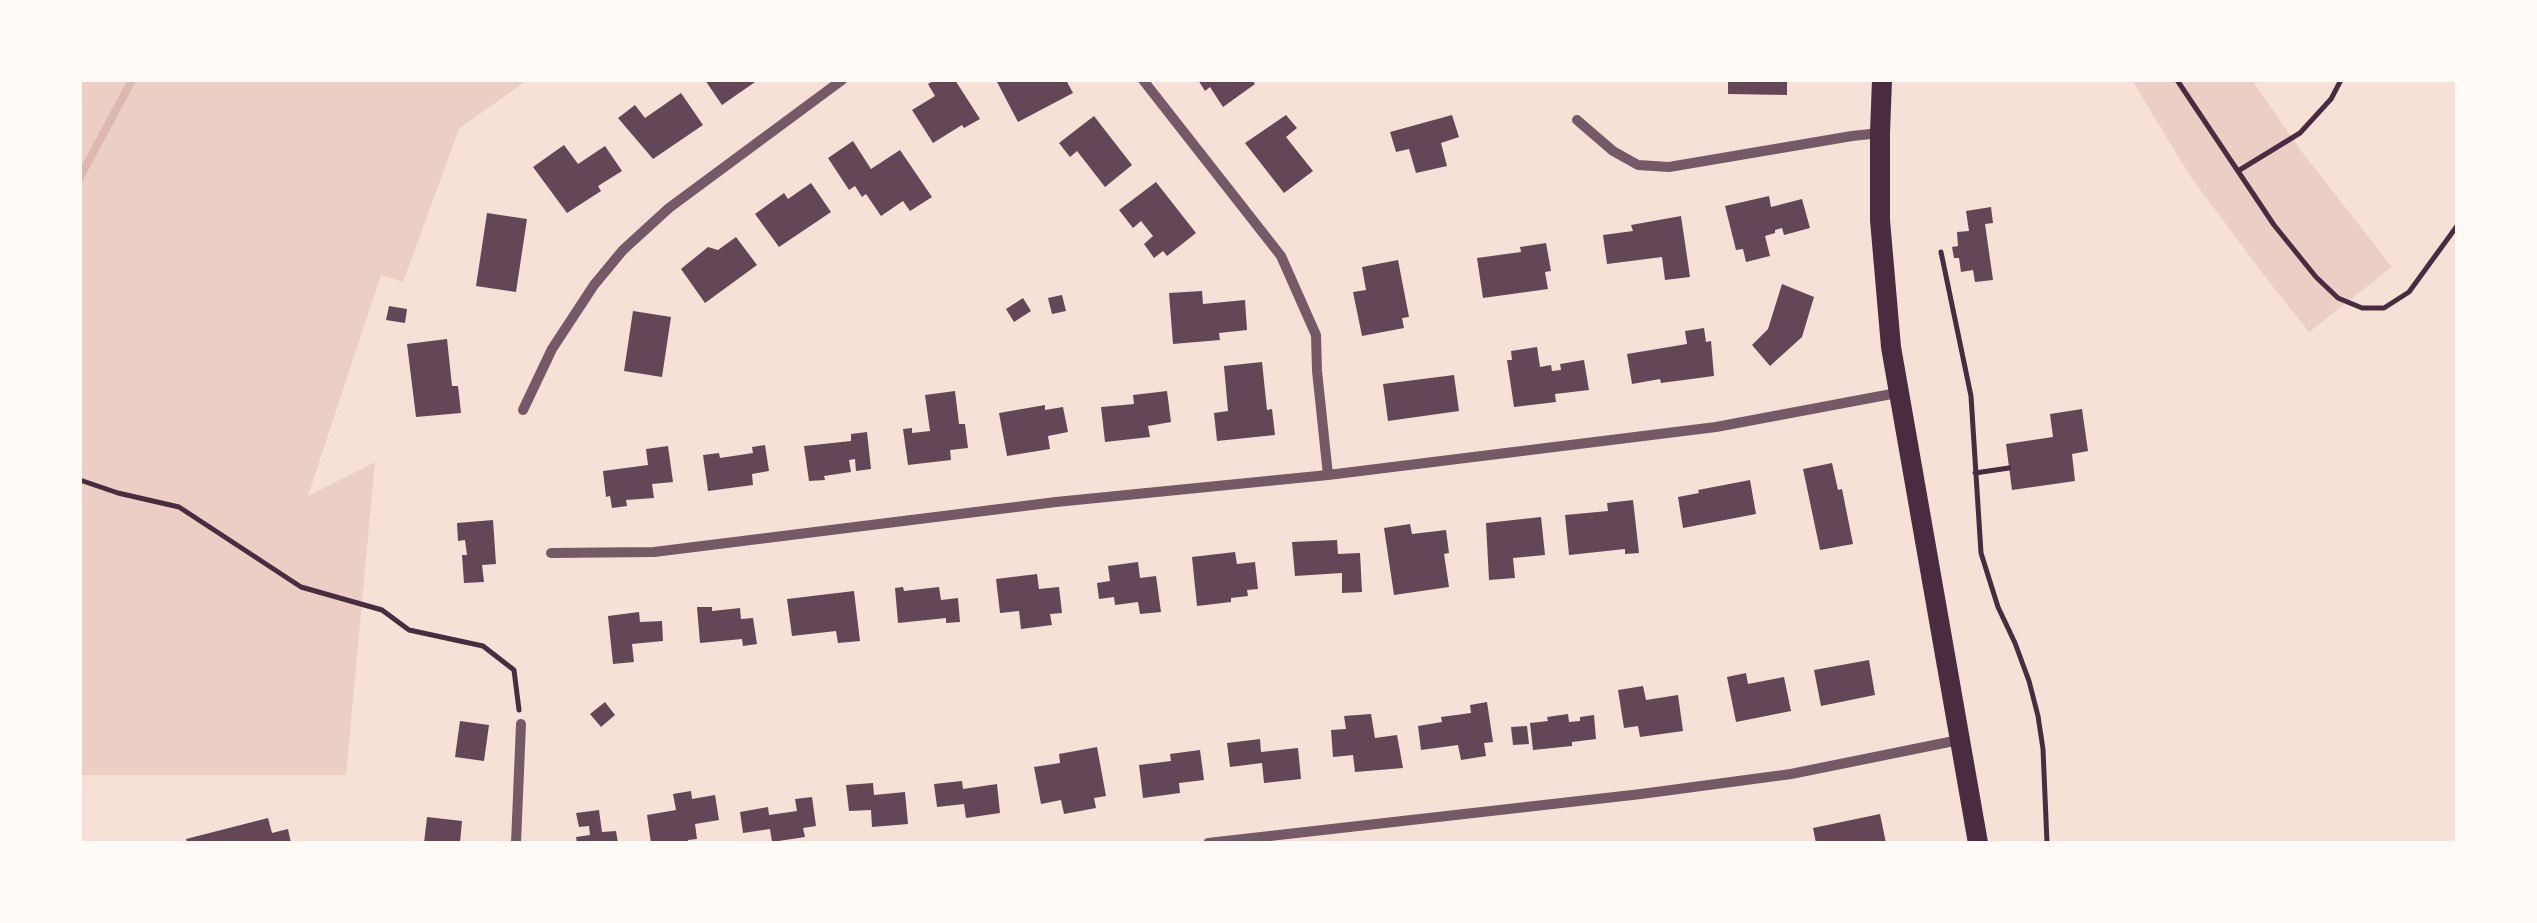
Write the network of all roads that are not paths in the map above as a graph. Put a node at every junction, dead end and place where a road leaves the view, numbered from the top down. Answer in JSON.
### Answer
{"nodes":[{"id":1,"x":842,"y":80,"type":"edge"},
{"id":2,"x":1143,"y":80,"type":"edge"},
{"id":3,"x":1882,"y":80,"type":"edge"},
{"id":4,"x":1577,"y":120,"type":"dead end"},
{"id":5,"x":1880,"y":134,"type":"junction"},
{"id":6,"x":1897,"y":392,"type":"junction"},
{"id":7,"x":523,"y":410,"type":"dead end"},
{"id":8,"x":1328,"y":475,"type":"junction"},
{"id":9,"x":551,"y":552,"type":"dead end"},
{"id":10,"x":521,"y":724,"type":"road end"},
{"id":11,"x":1959,"y":740,"type":"junction"},
{"id":12,"x":516,"y":843,"type":"edge"},
{"id":13,"x":1208,"y":843,"type":"edge"},
{"id":14,"x":1978,"y":843,"type":"edge"}],
"edges":[{"from":1,"to":7,"type":"street"},
{"from":2,"to":8,"type":"street"},
{"from":3,"to":5,"type":"main road"},
{"from":4,"to":5,"type":"street"},
{"from":5,"to":6,"type":"main road"},
{"from":6,"to":8,"type":"street"},
{"from":6,"to":11,"type":"main road"},
{"from":8,"to":9,"type":"street"},
{"from":10,"to":12,"type":"street"},
{"from":11,"to":13,"type":"street"},
{"from":11,"to":14,"type":"main road"}]}
